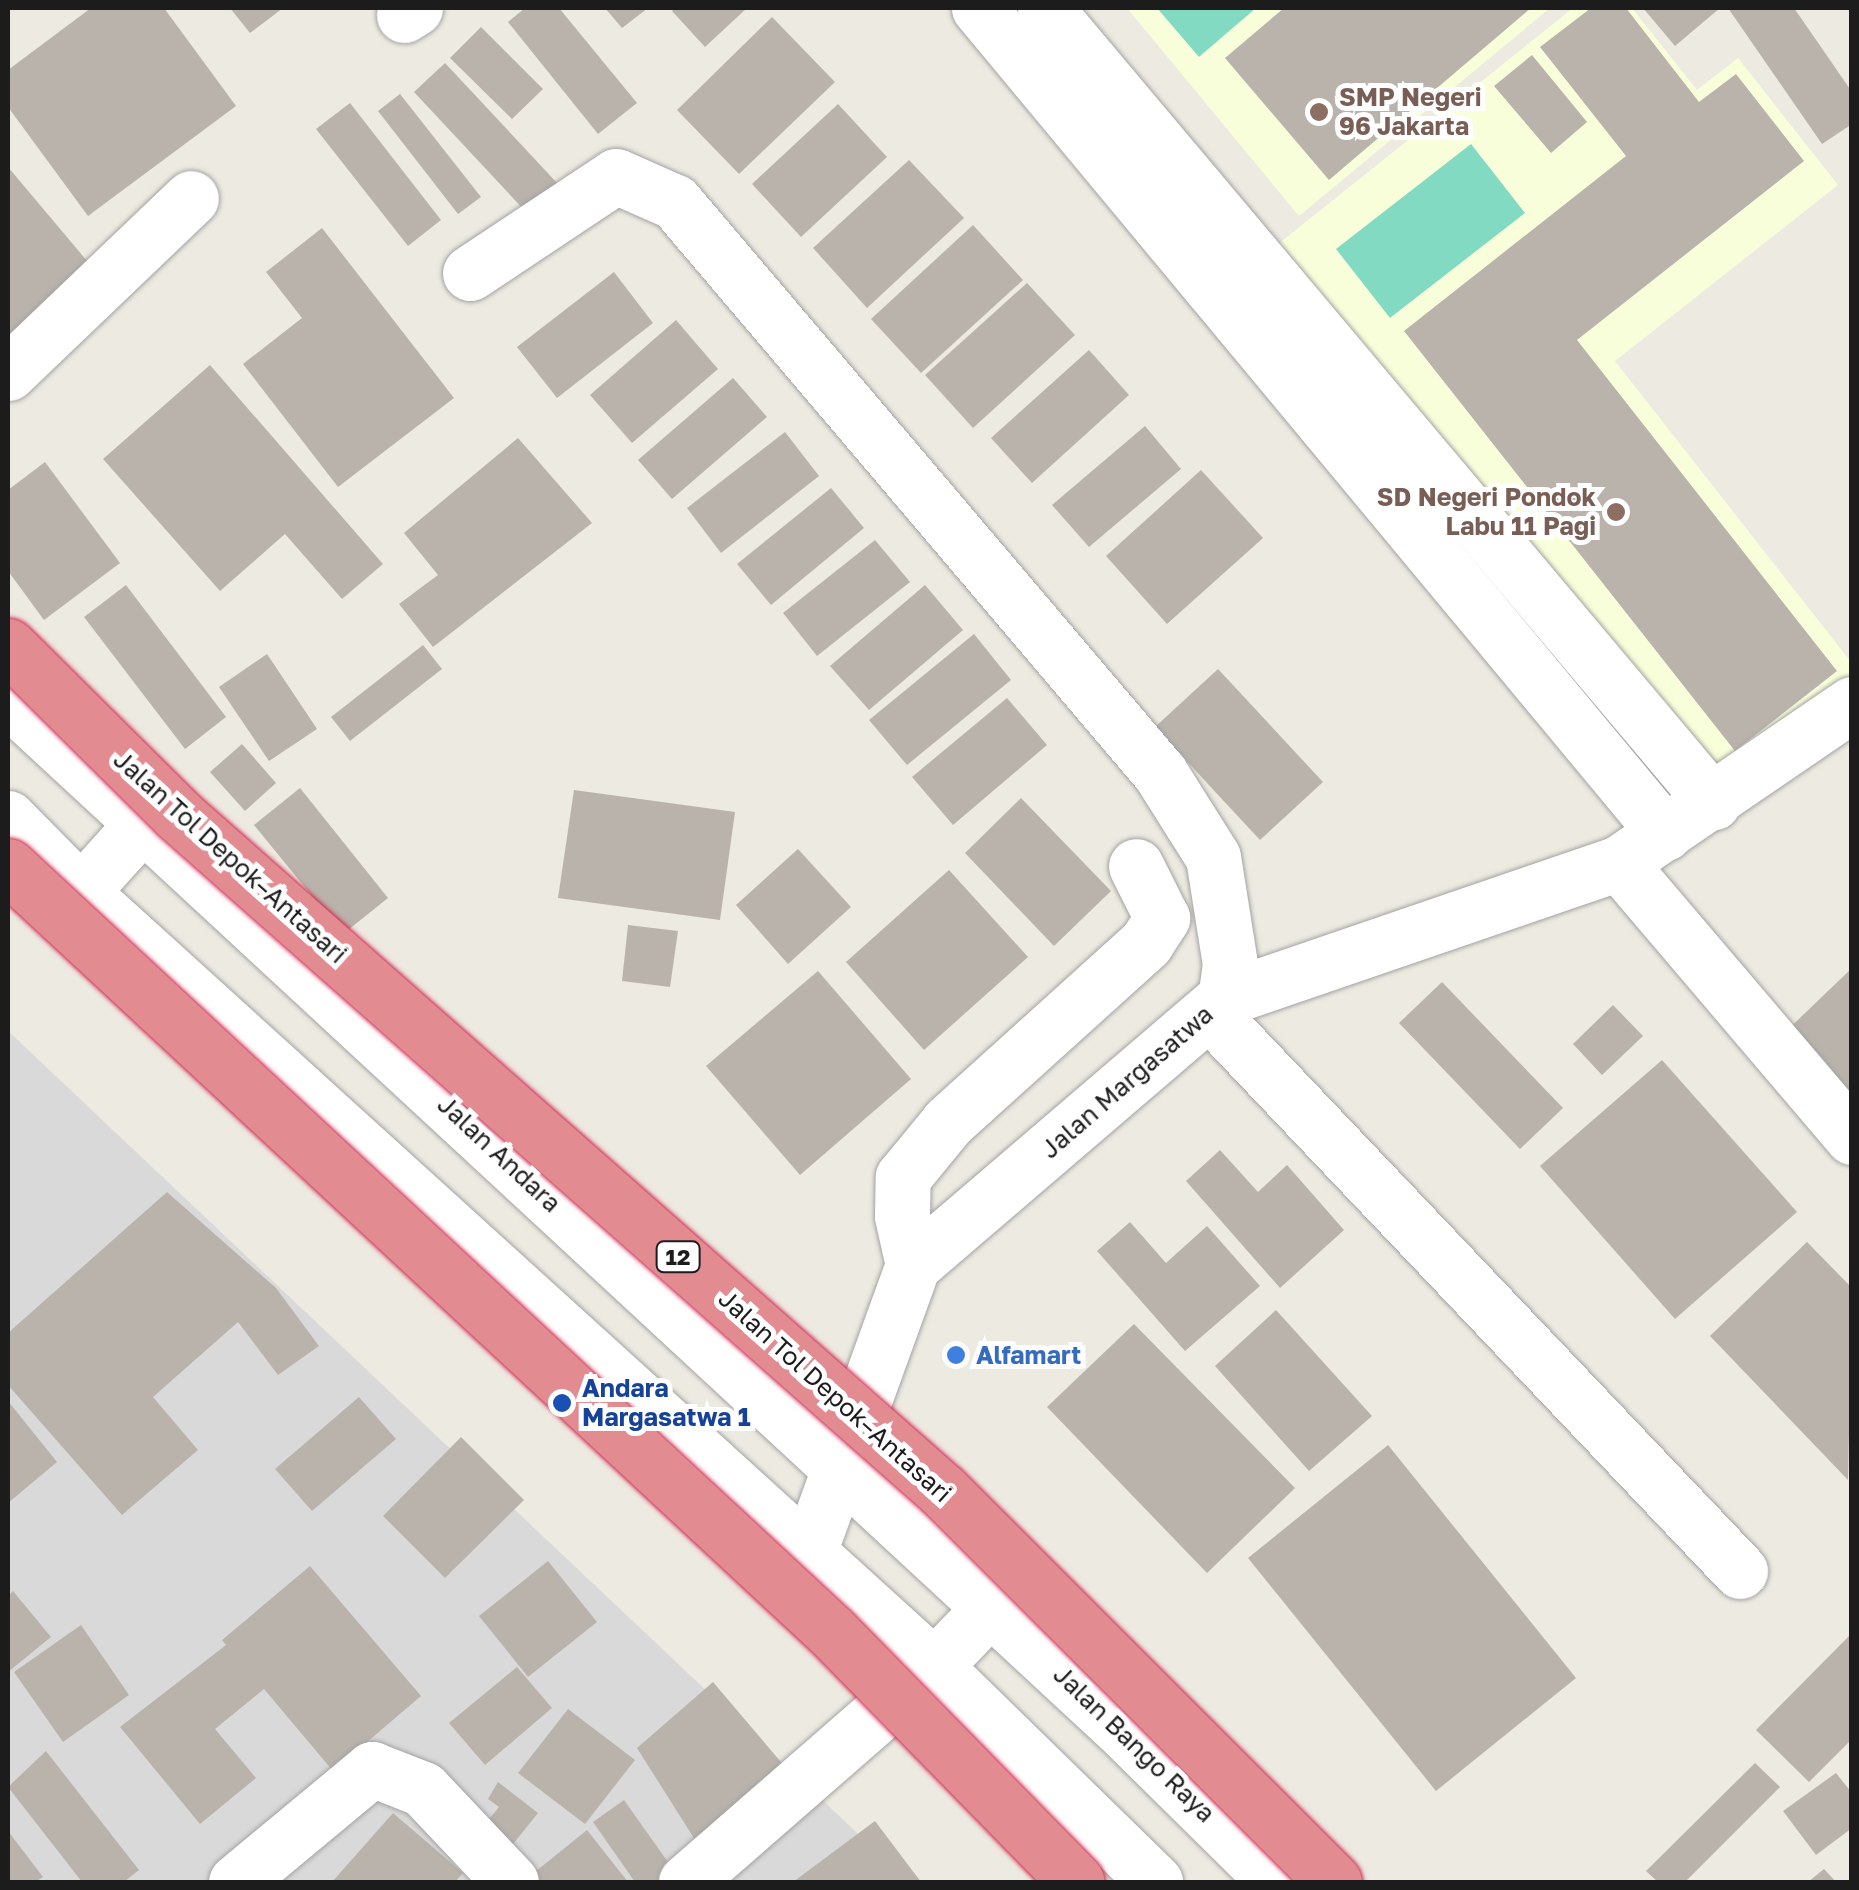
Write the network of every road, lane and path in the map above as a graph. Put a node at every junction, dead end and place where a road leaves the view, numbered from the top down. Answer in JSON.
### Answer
{"nodes":[{"id":1,"x":979,"y":8,"type":"edge"},
{"id":2,"x":1045,"y":8,"type":"edge"},
{"id":3,"x":1159,"y":183,"type":"junction"},
{"id":4,"x":191,"y":198,"type":"dead end"},
{"id":5,"x":470,"y":273,"type":"dead end"},
{"id":6,"x":1330,"y":345,"type":"junction"},
{"id":7,"x":8,"y":373,"type":"edge"},
{"id":8,"x":1288,"y":380,"type":"junction"},
{"id":9,"x":8,"y":646,"type":"edge"},
{"id":10,"x":8,"y":699,"type":"edge"},
{"id":11,"x":1852,"y":704,"type":"edge"},
{"id":12,"x":1713,"y":802,"type":"junction"},
{"id":13,"x":8,"y":818,"type":"edge"},
{"id":14,"x":142,"y":824,"type":"junction"},
{"id":15,"x":1665,"y":834,"type":"junction"},
{"id":16,"x":1619,"y":863,"type":"junction"},
{"id":17,"x":8,"y":866,"type":"edge"},
{"id":18,"x":1136,"y":866,"type":"dead end"},
{"id":19,"x":81,"y":892,"type":"junction"},
{"id":20,"x":1217,"y":1005,"type":"junction"},
{"id":21,"x":1852,"y":1137,"type":"edge"},
{"id":22,"x":913,"y":1265,"type":"junction"},
{"id":23,"x":836,"y":1466,"type":"junction"},
{"id":24,"x":809,"y":1552,"type":"junction"},
{"id":25,"x":1740,"y":1571,"type":"dead end"},
{"id":26,"x":990,"y":1608,"type":"junction"},
{"id":27,"x":934,"y":1666,"type":"junction"},
{"id":28,"x":1267,"y":1879,"type":"edge"},
{"id":29,"x":236,"y":1882,"type":"edge"},
{"id":30,"x":511,"y":1882,"type":"edge"},
{"id":31,"x":686,"y":1882,"type":"edge"},
{"id":32,"x":1078,"y":1882,"type":"edge"},
{"id":33,"x":1155,"y":1882,"type":"edge"},
{"id":34,"x":1334,"y":1882,"type":"edge"}],
"edges":[{"from":1,"to":3,"type":"street"},
{"from":2,"to":3,"type":"street"},
{"from":3,"to":6,"type":"street"},
{"from":3,"to":8,"type":"street"},
{"from":4,"to":7,"type":"street"},
{"from":5,"to":20,"type":"street"},
{"from":6,"to":8,"type":"street"},
{"from":6,"to":12,"type":"street"},
{"from":8,"to":15,"type":"street"},
{"from":9,"to":34,"type":"highway","name":"Jalan Tol Depok–Antasari","number":"12","bridge":true},
{"from":10,"to":14,"type":"street","name":"Jalan Andara"},
{"from":11,"to":12,"type":"street","name":"Jalan Margasatwa"},
{"from":12,"to":15,"type":"street","name":"Jalan Margasatwa"},
{"from":13,"to":19,"type":"street"},
{"from":14,"to":19,"type":"street"},
{"from":14,"to":23,"type":"street","name":"Jalan Andara"},
{"from":15,"to":16,"type":"street","name":"Jalan Margasatwa"},
{"from":16,"to":20,"type":"street","name":"Jalan Margasatwa"},
{"from":16,"to":21,"type":"street"},
{"from":17,"to":32,"type":"highway","bridge":true},
{"from":18,"to":22,"type":"street"},
{"from":19,"to":24,"type":"street"},
{"from":20,"to":22,"type":"street","name":"Jalan Margasatwa"},
{"from":20,"to":25,"type":"street"},
{"from":22,"to":23,"type":"street","name":"Jalan Margasatwa"},
{"from":23,"to":24,"type":"street","name":"Jalan Margasatwa"},
{"from":23,"to":26,"type":"street","name":"Jalan Andara"},
{"from":24,"to":27,"type":"street"},
{"from":26,"to":27,"type":"street"},
{"from":26,"to":28,"type":"street","name":"Jalan Bango Raya"},
{"from":27,"to":31,"type":"street"},
{"from":27,"to":33,"type":"street"},
{"from":29,"to":30,"type":"street"}]}
